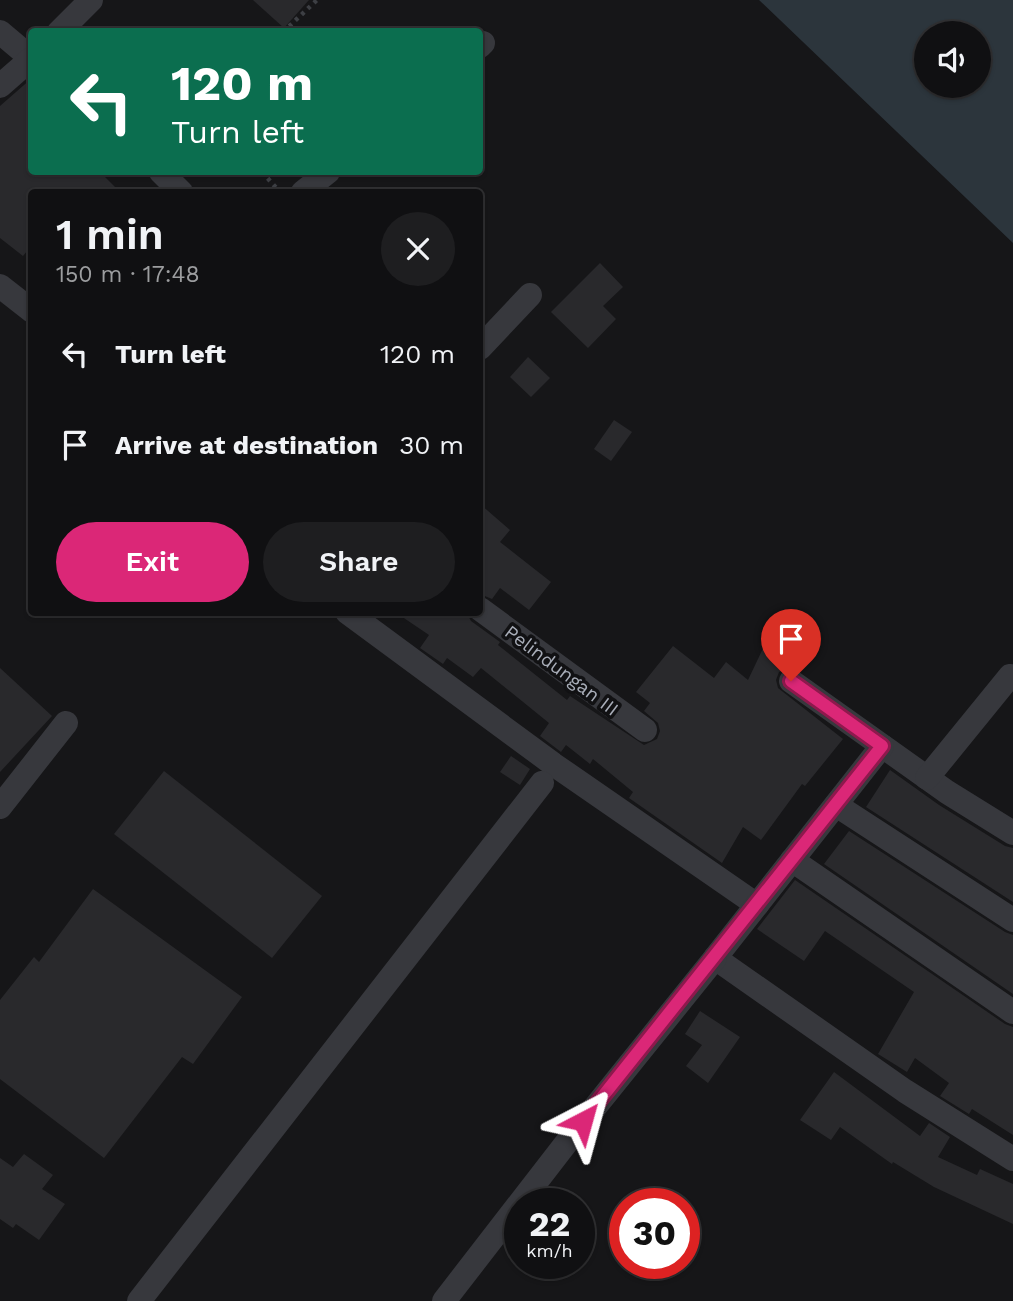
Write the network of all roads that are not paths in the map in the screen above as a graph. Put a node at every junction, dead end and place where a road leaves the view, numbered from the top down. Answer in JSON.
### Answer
{"nodes":[{"id":1,"x":91,"y":0,"type":"edge"},
{"id":2,"x":63,"y":28,"type":"edge"},
{"id":3,"x":0,"y":32,"type":"edge"},
{"id":4,"x":28,"y":56,"type":"edge"},
{"id":5,"x":28,"y":62,"type":"edge"},
{"id":6,"x":0,"y":86,"type":"edge"},
{"id":7,"x":164,"y":175,"type":"edge"},
{"id":8,"x":324,"y":175,"type":"edge"},
{"id":9,"x":178,"y":189,"type":"edge"},
{"id":10,"x":307,"y":189,"type":"edge"},
{"id":11,"x":0,"y":286,"type":"edge"},
{"id":12,"x":530,"y":295,"type":"dead end"},
{"id":13,"x":28,"y":308,"type":"edge"},
{"id":14,"x":483,"y":345,"type":"edge"},
{"id":15,"x":483,"y":611,"type":"edge"},
{"id":16,"x":352,"y":616,"type":"edge"},
{"id":17,"x":1010,"y":676,"type":"dead end"},
{"id":18,"x":791,"y":681,"type":"dead end"},
{"id":19,"x":66,"y":723,"type":"dead end"},
{"id":20,"x":645,"y":730,"type":"dead end"},
{"id":21,"x":882,"y":746,"type":"junction"},
{"id":22,"x":927,"y":778,"type":"junction"},
{"id":23,"x":542,"y":783,"type":"dead end"},
{"id":24,"x":836,"y":805,"type":"junction"},
{"id":25,"x":0,"y":807,"type":"edge"},
{"id":26,"x":1013,"y":833,"type":"edge"},
{"id":27,"x":793,"y":860,"type":"junction"},
{"id":28,"x":757,"y":905,"type":"junction"},
{"id":29,"x":1013,"y":920,"type":"edge"},
{"id":30,"x":716,"y":958,"type":"junction"},
{"id":31,"x":1013,"y":1012,"type":"edge"},
{"id":32,"x":1013,"y":1159,"type":"edge"},
{"id":33,"x":139,"y":1301,"type":"edge"},
{"id":34,"x":444,"y":1301,"type":"edge"}],
"edges":[{"from":1,"to":2,"type":"street"},
{"from":3,"to":4,"type":"street"},
{"from":5,"to":6,"type":"street"},
{"from":7,"to":9,"type":"street"},
{"from":8,"to":10,"type":"street"},
{"from":11,"to":13,"type":"street"},
{"from":12,"to":14,"type":"street"},
{"from":15,"to":20,"type":"street","name":"Pelindungan III"},
{"from":16,"to":28,"type":"street"},
{"from":17,"to":22,"type":"street"},
{"from":18,"to":21,"type":"street"},
{"from":19,"to":25,"type":"street"},
{"from":21,"to":22,"type":"street"},
{"from":21,"to":24,"type":"street"},
{"from":22,"to":26,"type":"street"},
{"from":23,"to":33,"type":"street"},
{"from":24,"to":27,"type":"street"},
{"from":24,"to":29,"type":"street"},
{"from":27,"to":28,"type":"street"},
{"from":27,"to":31,"type":"street"},
{"from":28,"to":30,"type":"street"},
{"from":30,"to":32,"type":"street"},
{"from":30,"to":34,"type":"street"}]}
